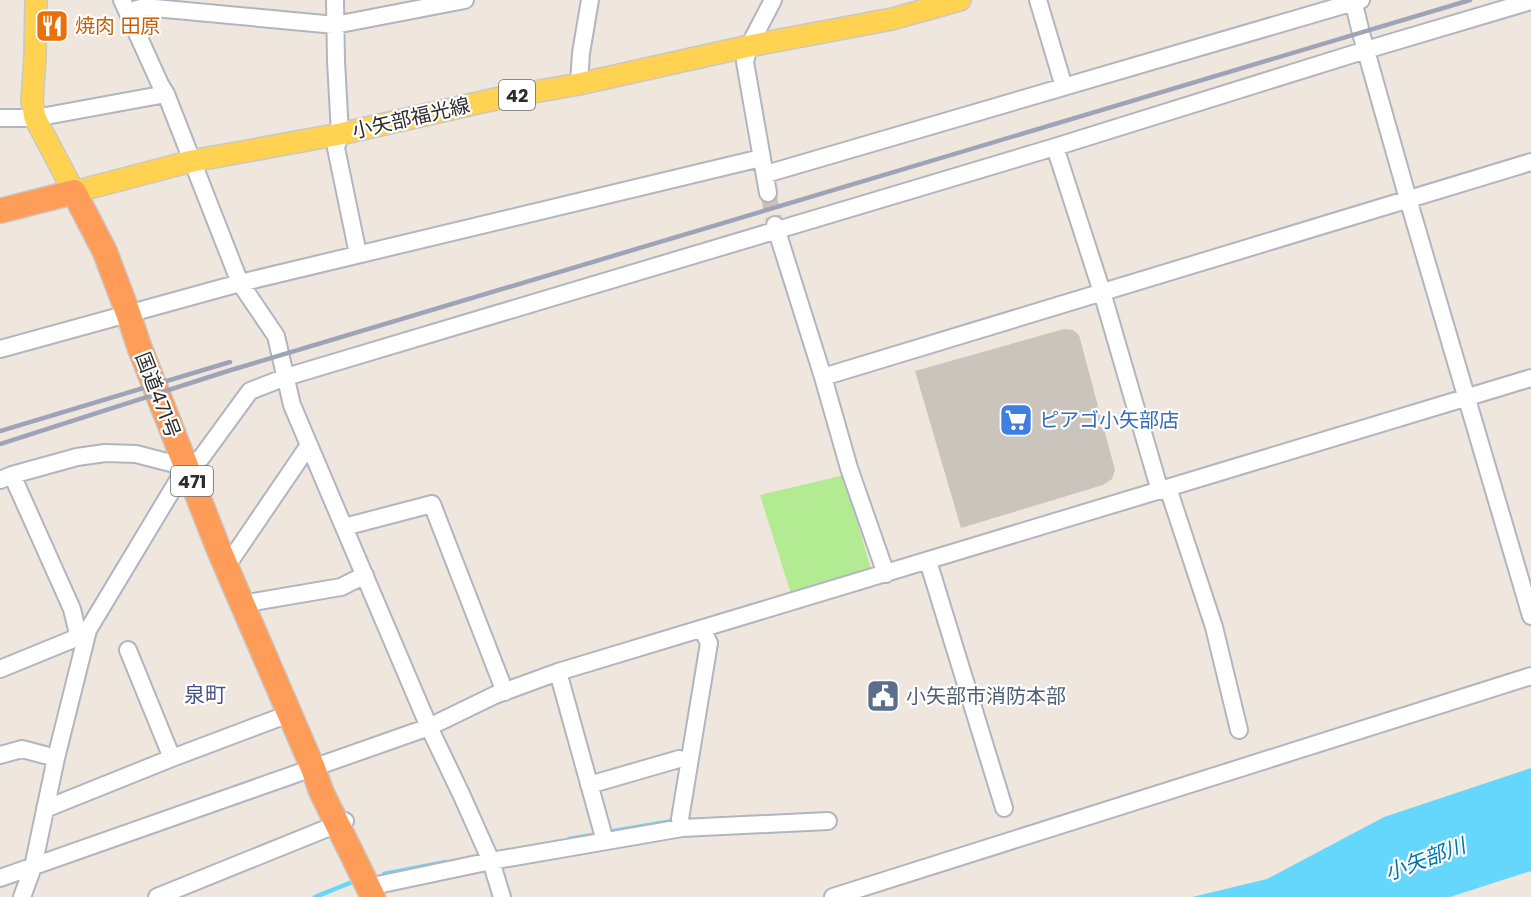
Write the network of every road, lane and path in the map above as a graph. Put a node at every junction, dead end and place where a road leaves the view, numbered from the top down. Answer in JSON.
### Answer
{"nodes":[{"id":1,"x":36,"y":0,"type":"edge"},
{"id":2,"x":335,"y":0,"type":"edge"},
{"id":3,"x":465,"y":0,"type":"edge"},
{"id":4,"x":590,"y":0,"type":"edge"},
{"id":5,"x":774,"y":0,"type":"edge"},
{"id":6,"x":960,"y":0,"type":"edge"},
{"id":7,"x":1038,"y":0,"type":"edge"},
{"id":8,"x":1356,"y":1,"type":"edge"},
{"id":9,"x":1531,"y":1,"type":"edge"},
{"id":10,"x":125,"y":6,"type":"edge"},
{"id":11,"x":334,"y":25,"type":"junction"},
{"id":12,"x":749,"y":46,"type":"junction"},
{"id":13,"x":1366,"y":50,"type":"junction"},
{"id":14,"x":579,"y":84,"type":"junction"},
{"id":15,"x":1064,"y":87,"type":"junction"},
{"id":16,"x":166,"y":94,"type":"junction"},
{"id":17,"x":0,"y":118,"type":"edge"},
{"id":18,"x":35,"y":118,"type":"junction"},
{"id":19,"x":340,"y":135,"type":"junction"},
{"id":20,"x":1055,"y":147,"type":"junction"},
{"id":21,"x":192,"y":161,"type":"junction"},
{"id":22,"x":1531,"y":162,"type":"edge"},
{"id":23,"x":764,"y":166,"type":"junction"},
{"id":24,"x":74,"y":192,"type":"junction"},
{"id":25,"x":768,"y":193,"type":"tunnel mouth"},
{"id":26,"x":1408,"y":199,"type":"junction"},
{"id":27,"x":0,"y":211,"type":"edge"},
{"id":28,"x":776,"y":227,"type":"junction"},
{"id":29,"x":357,"y":254,"type":"junction"},
{"id":30,"x":240,"y":283,"type":"junction"},
{"id":31,"x":1102,"y":292,"type":"junction"},
{"id":32,"x":128,"y":313,"type":"junction"},
{"id":33,"x":0,"y":349,"type":"edge"},
{"id":34,"x":286,"y":377,"type":"junction"},
{"id":35,"x":823,"y":378,"type":"junction"},
{"id":36,"x":1531,"y":378,"type":"edge"},
{"id":37,"x":1467,"y":397,"type":"junction"},
{"id":38,"x":309,"y":445,"type":"junction"},
{"id":39,"x":186,"y":467,"type":"junction"},
{"id":40,"x":6,"y":477,"type":"edge"},
{"id":41,"x":1164,"y":489,"type":"junction"},
{"id":42,"x":344,"y":527,"type":"junction"},
{"id":43,"x":928,"y":561,"type":"junction"},
{"id":44,"x":226,"y":567,"type":"junction"},
{"id":45,"x":886,"y":574,"type":"junction"},
{"id":46,"x":365,"y":575,"type":"junction"},
{"id":47,"x":242,"y":604,"type":"junction"},
{"id":48,"x":1531,"y":616,"type":"edge"},
{"id":49,"x":702,"y":629,"type":"junction"},
{"id":50,"x":129,"y":650,"type":"dead end"},
{"id":51,"x":0,"y":669,"type":"edge"},
{"id":52,"x":558,"y":672,"type":"junction"},
{"id":53,"x":1531,"y":676,"type":"edge"},
{"id":54,"x":505,"y":692,"type":"junction"},
{"id":55,"x":289,"y":714,"type":"junction"},
{"id":56,"x":429,"y":727,"type":"junction"},
{"id":57,"x":1239,"y":730,"type":"dead end"},
{"id":58,"x":0,"y":755,"type":"edge"},
{"id":59,"x":56,"y":758,"type":"junction"},
{"id":60,"x":172,"y":758,"type":"junction"},
{"id":61,"x":689,"y":761,"type":"junction"},
{"id":62,"x":313,"y":768,"type":"junction"},
{"id":63,"x":589,"y":785,"type":"junction"},
{"id":64,"x":1004,"y":808,"type":"dead end"},
{"id":65,"x":45,"y":809,"type":"junction"},
{"id":66,"x":828,"y":821,"type":"dead end"},
{"id":67,"x":341,"y":822,"type":"junction"},
{"id":68,"x":682,"y":828,"type":"junction"},
{"id":69,"x":605,"y":841,"type":"junction"},
{"id":70,"x":491,"y":861,"type":"junction"},
{"id":71,"x":33,"y":867,"type":"junction"},
{"id":72,"x":0,"y":878,"type":"edge"},
{"id":73,"x":376,"y":891,"type":"edge"},
{"id":74,"x":22,"y":897,"type":"edge"},
{"id":75,"x":157,"y":897,"type":"edge"},
{"id":76,"x":502,"y":897,"type":"edge"},
{"id":77,"x":833,"y":897,"type":"edge"}],
"edges":[{"from":1,"to":18,"type":"main road"},
{"from":2,"to":11,"type":"street"},
{"from":3,"to":11,"type":"street"},
{"from":4,"to":14,"type":"street"},
{"from":5,"to":12,"type":"street"},
{"from":6,"to":12,"type":"main road","name":"小矢部福光線","number":"42"},
{"from":7,"to":15,"type":"street"},
{"from":8,"to":13,"type":"street"},
{"from":8,"to":15,"type":"street"},
{"from":9,"to":13,"type":"street"},
{"from":10,"to":11,"type":"street"},
{"from":10,"to":16,"type":"street"},
{"from":11,"to":19,"type":"street"},
{"from":12,"to":14,"type":"main road","name":"小矢部福光線","number":"42"},
{"from":12,"to":23,"type":"street"},
{"from":13,"to":20,"type":"street"},
{"from":13,"to":26,"type":"street"},
{"from":14,"to":19,"type":"main road","name":"小矢部福光線","number":"42"},
{"from":15,"to":23,"type":"street"},
{"from":16,"to":18,"type":"street"},
{"from":16,"to":21,"type":"street"},
{"from":17,"to":18,"type":"street"},
{"from":18,"to":24,"type":"main road"},
{"from":19,"to":21,"type":"main road","name":"小矢部福光線","number":"42"},
{"from":19,"to":29,"type":"street"},
{"from":20,"to":28,"type":"street"},
{"from":20,"to":31,"type":"street"},
{"from":21,"to":24,"type":"main road","name":"小矢部福光線","number":"42"},
{"from":21,"to":30,"type":"street"},
{"from":22,"to":26,"type":"street"},
{"from":23,"to":25,"type":"street"},
{"from":23,"to":29,"type":"street"},
{"from":24,"to":27,"type":"highway"},
{"from":24,"to":32,"type":"highway","name":"国道471号","number":"471"},
{"from":26,"to":31,"type":"street"},
{"from":26,"to":37,"type":"street"},
{"from":28,"to":34,"type":"street"},
{"from":28,"to":35,"type":"street"},
{"from":29,"to":30,"type":"street"},
{"from":30,"to":32,"type":"street"},
{"from":30,"to":34,"type":"street"},
{"from":31,"to":35,"type":"street"},
{"from":31,"to":41,"type":"street"},
{"from":32,"to":33,"type":"street"},
{"from":32,"to":39,"type":"highway","name":"国道471号","number":"471"},
{"from":34,"to":38,"type":"street"},
{"from":34,"to":39,"type":"street"},
{"from":35,"to":45,"type":"street"},
{"from":36,"to":37,"type":"street"},
{"from":37,"to":41,"type":"street"},
{"from":37,"to":48,"type":"street"},
{"from":38,"to":42,"type":"street"},
{"from":38,"to":44,"type":"street"},
{"from":39,"to":40,"type":"street"},
{"from":39,"to":44,"type":"highway","name":"国道471号","number":"471"},
{"from":39,"to":59,"type":"street"},
{"from":40,"to":51,"type":"street"},
{"from":41,"to":43,"type":"street"},
{"from":41,"to":57,"type":"street"},
{"from":42,"to":46,"type":"street"},
{"from":42,"to":54,"type":"street"},
{"from":43,"to":45,"type":"street"},
{"from":43,"to":64,"type":"street"},
{"from":44,"to":47,"type":"highway","name":"国道471号","number":"471"},
{"from":45,"to":49,"type":"street"},
{"from":46,"to":47,"type":"street"},
{"from":46,"to":56,"type":"street"},
{"from":47,"to":55,"type":"highway","name":"国道471号","number":"471"},
{"from":49,"to":52,"type":"street"},
{"from":49,"to":61,"type":"street"},
{"from":50,"to":60,"type":"street"},
{"from":52,"to":54,"type":"street"},
{"from":52,"to":63,"type":"street"},
{"from":53,"to":77,"type":"street"},
{"from":54,"to":56,"type":"street"},
{"from":55,"to":60,"type":"street"},
{"from":55,"to":62,"type":"highway","name":"国道471号","number":"471"},
{"from":56,"to":62,"type":"street"},
{"from":56,"to":70,"type":"street"},
{"from":58,"to":59,"type":"street"},
{"from":59,"to":65,"type":"street"},
{"from":60,"to":65,"type":"street"},
{"from":61,"to":63,"type":"street"},
{"from":61,"to":68,"type":"street"},
{"from":62,"to":67,"type":"highway","name":"国道471号","number":"471"},
{"from":62,"to":71,"type":"street"},
{"from":63,"to":69,"type":"street"},
{"from":65,"to":71,"type":"street"},
{"from":66,"to":68,"type":"street"},
{"from":67,"to":73,"type":"highway","name":"国道471号","number":"471"},
{"from":67,"to":75,"type":"street"},
{"from":68,"to":69,"type":"street"},
{"from":69,"to":70,"type":"street"},
{"from":70,"to":73,"type":"street"},
{"from":70,"to":76,"type":"street"},
{"from":71,"to":72,"type":"street"},
{"from":71,"to":74,"type":"street"}]}
